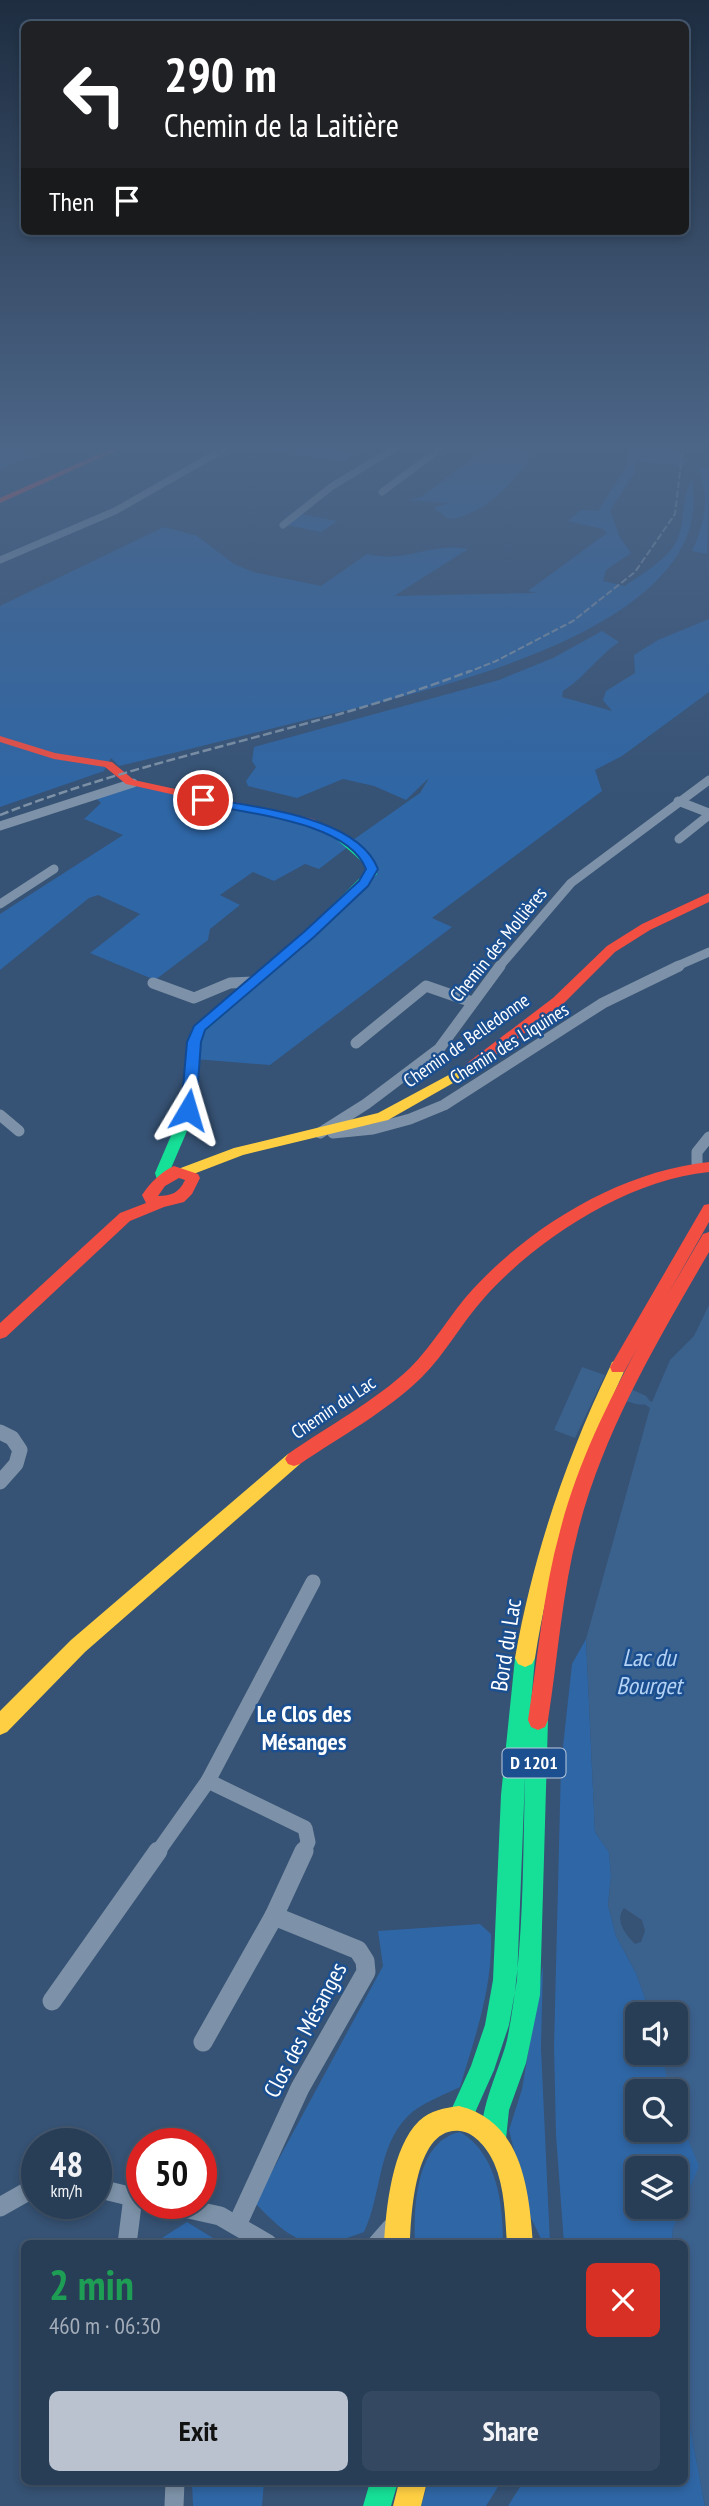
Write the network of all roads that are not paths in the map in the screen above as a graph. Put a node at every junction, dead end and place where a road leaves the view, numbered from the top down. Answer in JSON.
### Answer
{"nodes":[{"id":1,"x":0,"y":739,"type":"edge"},
{"id":2,"x":709,"y":780,"type":"edge"},
{"id":3,"x":132,"y":782,"type":"junction"},
{"id":4,"x":678,"y":801,"type":"junction"},
{"id":5,"x":709,"y":814,"type":"edge"},
{"id":6,"x":0,"y":826,"type":"edge"},
{"id":7,"x":679,"y":839,"type":"dead end"},
{"id":8,"x":54,"y":869,"type":"dead end"},
{"id":9,"x":709,"y":897,"type":"edge"},
{"id":10,"x":0,"y":904,"type":"edge"},
{"id":11,"x":709,"y":952,"type":"edge"},
{"id":12,"x":254,"y":982,"type":"junction"},
{"id":13,"x":153,"y":983,"type":"dead end"},
{"id":14,"x":472,"y":1003,"type":"junction"},
{"id":15,"x":356,"y":1042,"type":"dead end"},
{"id":16,"x":0,"y":1115,"type":"edge"},
{"id":17,"x":19,"y":1131,"type":"dead end"},
{"id":18,"x":319,"y":1133,"type":"junction"},
{"id":19,"x":709,"y":1137,"type":"edge"},
{"id":20,"x":703,"y":1165,"type":"edge"},
{"id":21,"x":176,"y":1173,"type":"junction"},
{"id":22,"x":154,"y":1199,"type":"junction"},
{"id":23,"x":709,"y":1209,"type":"edge"},
{"id":24,"x":709,"y":1238,"type":"edge"},
{"id":25,"x":0,"y":1333,"type":"edge"},
{"id":26,"x":617,"y":1389,"type":"junction"},
{"id":27,"x":0,"y":1432,"type":"edge"},
{"id":28,"x":0,"y":1482,"type":"edge"},
{"id":29,"x":313,"y":1582,"type":"dead end"},
{"id":30,"x":0,"y":1725,"type":"edge"},
{"id":31,"x":208,"y":1781,"type":"junction"},
{"id":32,"x":274,"y":1916,"type":"junction"},
{"id":33,"x":52,"y":2001,"type":"dead end"},
{"id":34,"x":202,"y":2042,"type":"dead end"},
{"id":35,"x":460,"y":2117,"type":"junction"},
{"id":36,"x":494,"y":2139,"type":"junction"},
{"id":37,"x":21,"y":2195,"type":"edge"},
{"id":38,"x":0,"y":2207,"type":"edge"},
{"id":39,"x":217,"y":2215,"type":"edge"},
{"id":40,"x":132,"y":2219,"type":"edge"},
{"id":41,"x":396,"y":2222,"type":"junction"},
{"id":42,"x":237,"y":2225,"type":"junction"},
{"id":43,"x":128,"y":2240,"type":"edge"},
{"id":44,"x":261,"y":2240,"type":"edge"},
{"id":45,"x":380,"y":2240,"type":"edge"},
{"id":46,"x":397,"y":2240,"type":"edge"},
{"id":47,"x":519,"y":2240,"type":"edge"},
{"id":48,"x":175,"y":2485,"type":"edge"},
{"id":49,"x":383,"y":2485,"type":"edge"},
{"id":50,"x":412,"y":2485,"type":"edge"},
{"id":51,"x":174,"y":2506,"type":"edge"},
{"id":52,"x":377,"y":2506,"type":"edge"},
{"id":53,"x":407,"y":2506,"type":"edge"}],
"edges":[{"from":1,"to":3,"type":"main road"},
{"from":2,"to":4,"type":"street","name":"Chemin des Mollières"},
{"from":3,"to":6,"type":"street"},
{"from":3,"to":12,"type":"main road"},
{"from":4,"to":5,"type":"street"},
{"from":4,"to":14,"type":"street","name":"Chemin des Mollières"},
{"from":5,"to":7,"type":"street"},
{"from":8,"to":10,"type":"street"},
{"from":9,"to":18,"type":"main road","name":"Chemin de Belledonne"},
{"from":11,"to":18,"type":"street","name":"Chemin des Liquines"},
{"from":12,"to":13,"type":"street"},
{"from":12,"to":21,"type":"main road"},
{"from":14,"to":15,"type":"street"},
{"from":14,"to":18,"type":"street","name":"Chemin des Mollières"},
{"from":16,"to":17,"type":"street"},
{"from":18,"to":21,"type":"main road","name":"Chemin de Belledonne"},
{"from":19,"to":20,"type":"street"},
{"from":20,"to":30,"type":"main road","name":"Chemin du Lac"},
{"from":21,"to":22,"type":"main road"},
{"from":21,"to":22,"type":"main road"},
{"from":22,"to":25,"type":"main road"},
{"from":23,"to":26,"type":"main road","name":"Bord du Lac","number":"D 1201"},
{"from":24,"to":26,"type":"main road","name":"Bord du Lac","number":"D 1201"},
{"from":26,"to":35,"type":"main road","name":"Bord du Lac","number":"D 1201"},
{"from":26,"to":36,"type":"main road","name":"Bord du Lac","number":"D 1201"},
{"from":27,"to":28,"type":"street"},
{"from":29,"to":31,"type":"street"},
{"from":31,"to":32,"type":"street"},
{"from":31,"to":33,"type":"street"},
{"from":32,"to":34,"type":"street"},
{"from":32,"to":42,"type":"street","name":"Clos des Mésanges"},
{"from":35,"to":36,"type":"main road"},
{"from":35,"to":41,"type":"main road"},
{"from":36,"to":47,"type":"main road"},
{"from":37,"to":38,"type":"street"},
{"from":39,"to":42,"type":"street"},
{"from":40,"to":43,"type":"street"},
{"from":41,"to":45,"type":"street"},
{"from":41,"to":46,"type":"main road"},
{"from":42,"to":44,"type":"street"},
{"from":48,"to":51,"type":"street"},
{"from":49,"to":52,"type":"main road"},
{"from":50,"to":53,"type":"main road"}]}
